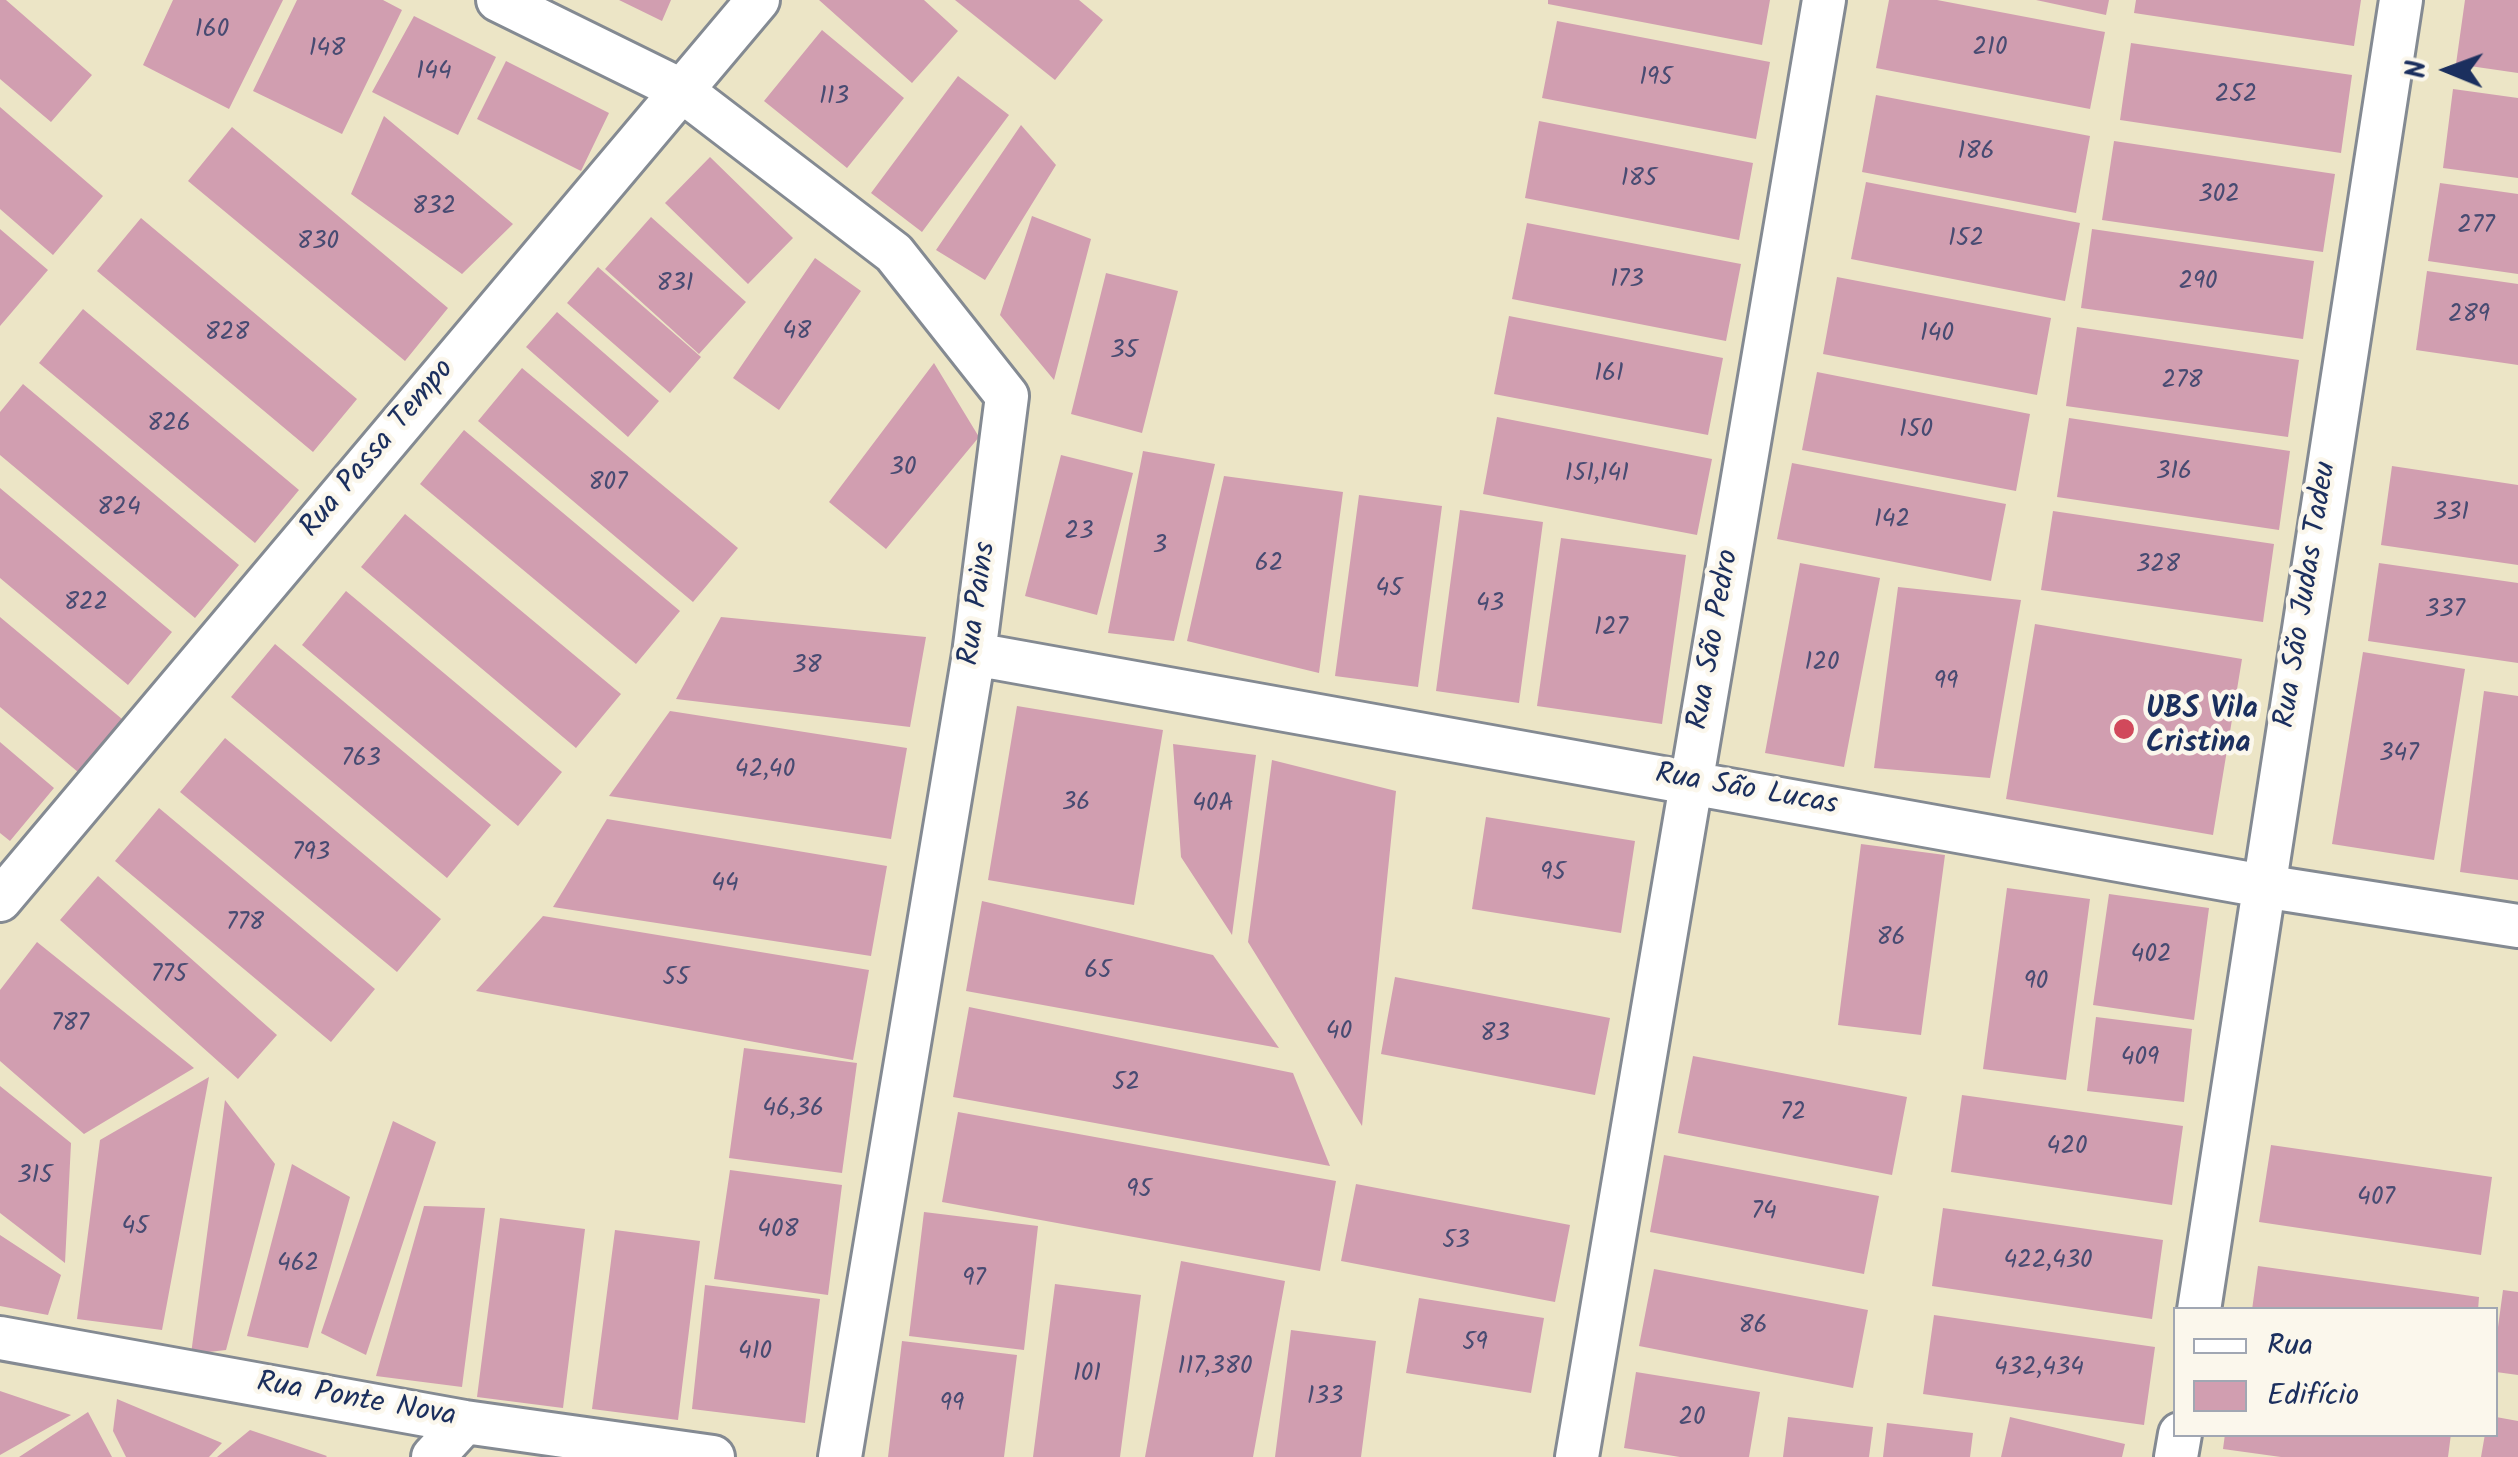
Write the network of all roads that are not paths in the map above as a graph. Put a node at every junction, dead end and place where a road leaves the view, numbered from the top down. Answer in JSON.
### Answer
{"nodes":[{"id":1,"x":498,"y":0,"type":"edge"},
{"id":2,"x":758,"y":0,"type":"edge"},
{"id":3,"x":1824,"y":0,"type":"edge"},
{"id":4,"x":2401,"y":0,"type":"edge"},
{"id":5,"x":682,"y":90,"type":"junction"},
{"id":6,"x":974,"y":654,"type":"junction"},
{"id":7,"x":1692,"y":782,"type":"junction"},
{"id":8,"x":2263,"y":886,"type":"junction"},
{"id":9,"x":0,"y":900,"type":"edge"},
{"id":10,"x":2518,"y":926,"type":"edge"},
{"id":11,"x":2199,"y":1307,"type":"edge"},
{"id":12,"x":0,"y":1338,"type":"edge"},
{"id":13,"x":465,"y":1422,"type":"junction"},
{"id":14,"x":433,"y":1457,"type":"edge"},
{"id":15,"x":712,"y":1457,"type":"edge"},
{"id":16,"x":840,"y":1457,"type":"edge"},
{"id":17,"x":1577,"y":1457,"type":"edge"}],
"edges":[{"from":1,"to":5,"type":"street","name":"Rua Pains"},
{"from":2,"to":5,"type":"street","name":"Rua Passa Tempo"},
{"from":3,"to":7,"type":"street","name":"Rua São Pedro"},
{"from":4,"to":8,"type":"street","name":"Rua São Judas Tadeu"},
{"from":5,"to":6,"type":"street","name":"Rua Pains"},
{"from":5,"to":9,"type":"street","name":"Rua Passa Tempo"},
{"from":6,"to":7,"type":"street","name":"Rua São Lucas"},
{"from":6,"to":16,"type":"street","name":"Rua Pains"},
{"from":7,"to":8,"type":"street","name":"Rua São Lucas"},
{"from":7,"to":17,"type":"street","name":"Rua São Pedro"},
{"from":8,"to":10,"type":"street","name":"Rua São Lucas"},
{"from":8,"to":11,"type":"street","name":"Rua São Judas Tadeu"},
{"from":12,"to":13,"type":"street","name":"Rua Ponte Nova"},
{"from":13,"to":14,"type":"street"},
{"from":13,"to":15,"type":"street","name":"Rua Ponte Nova"}]}
